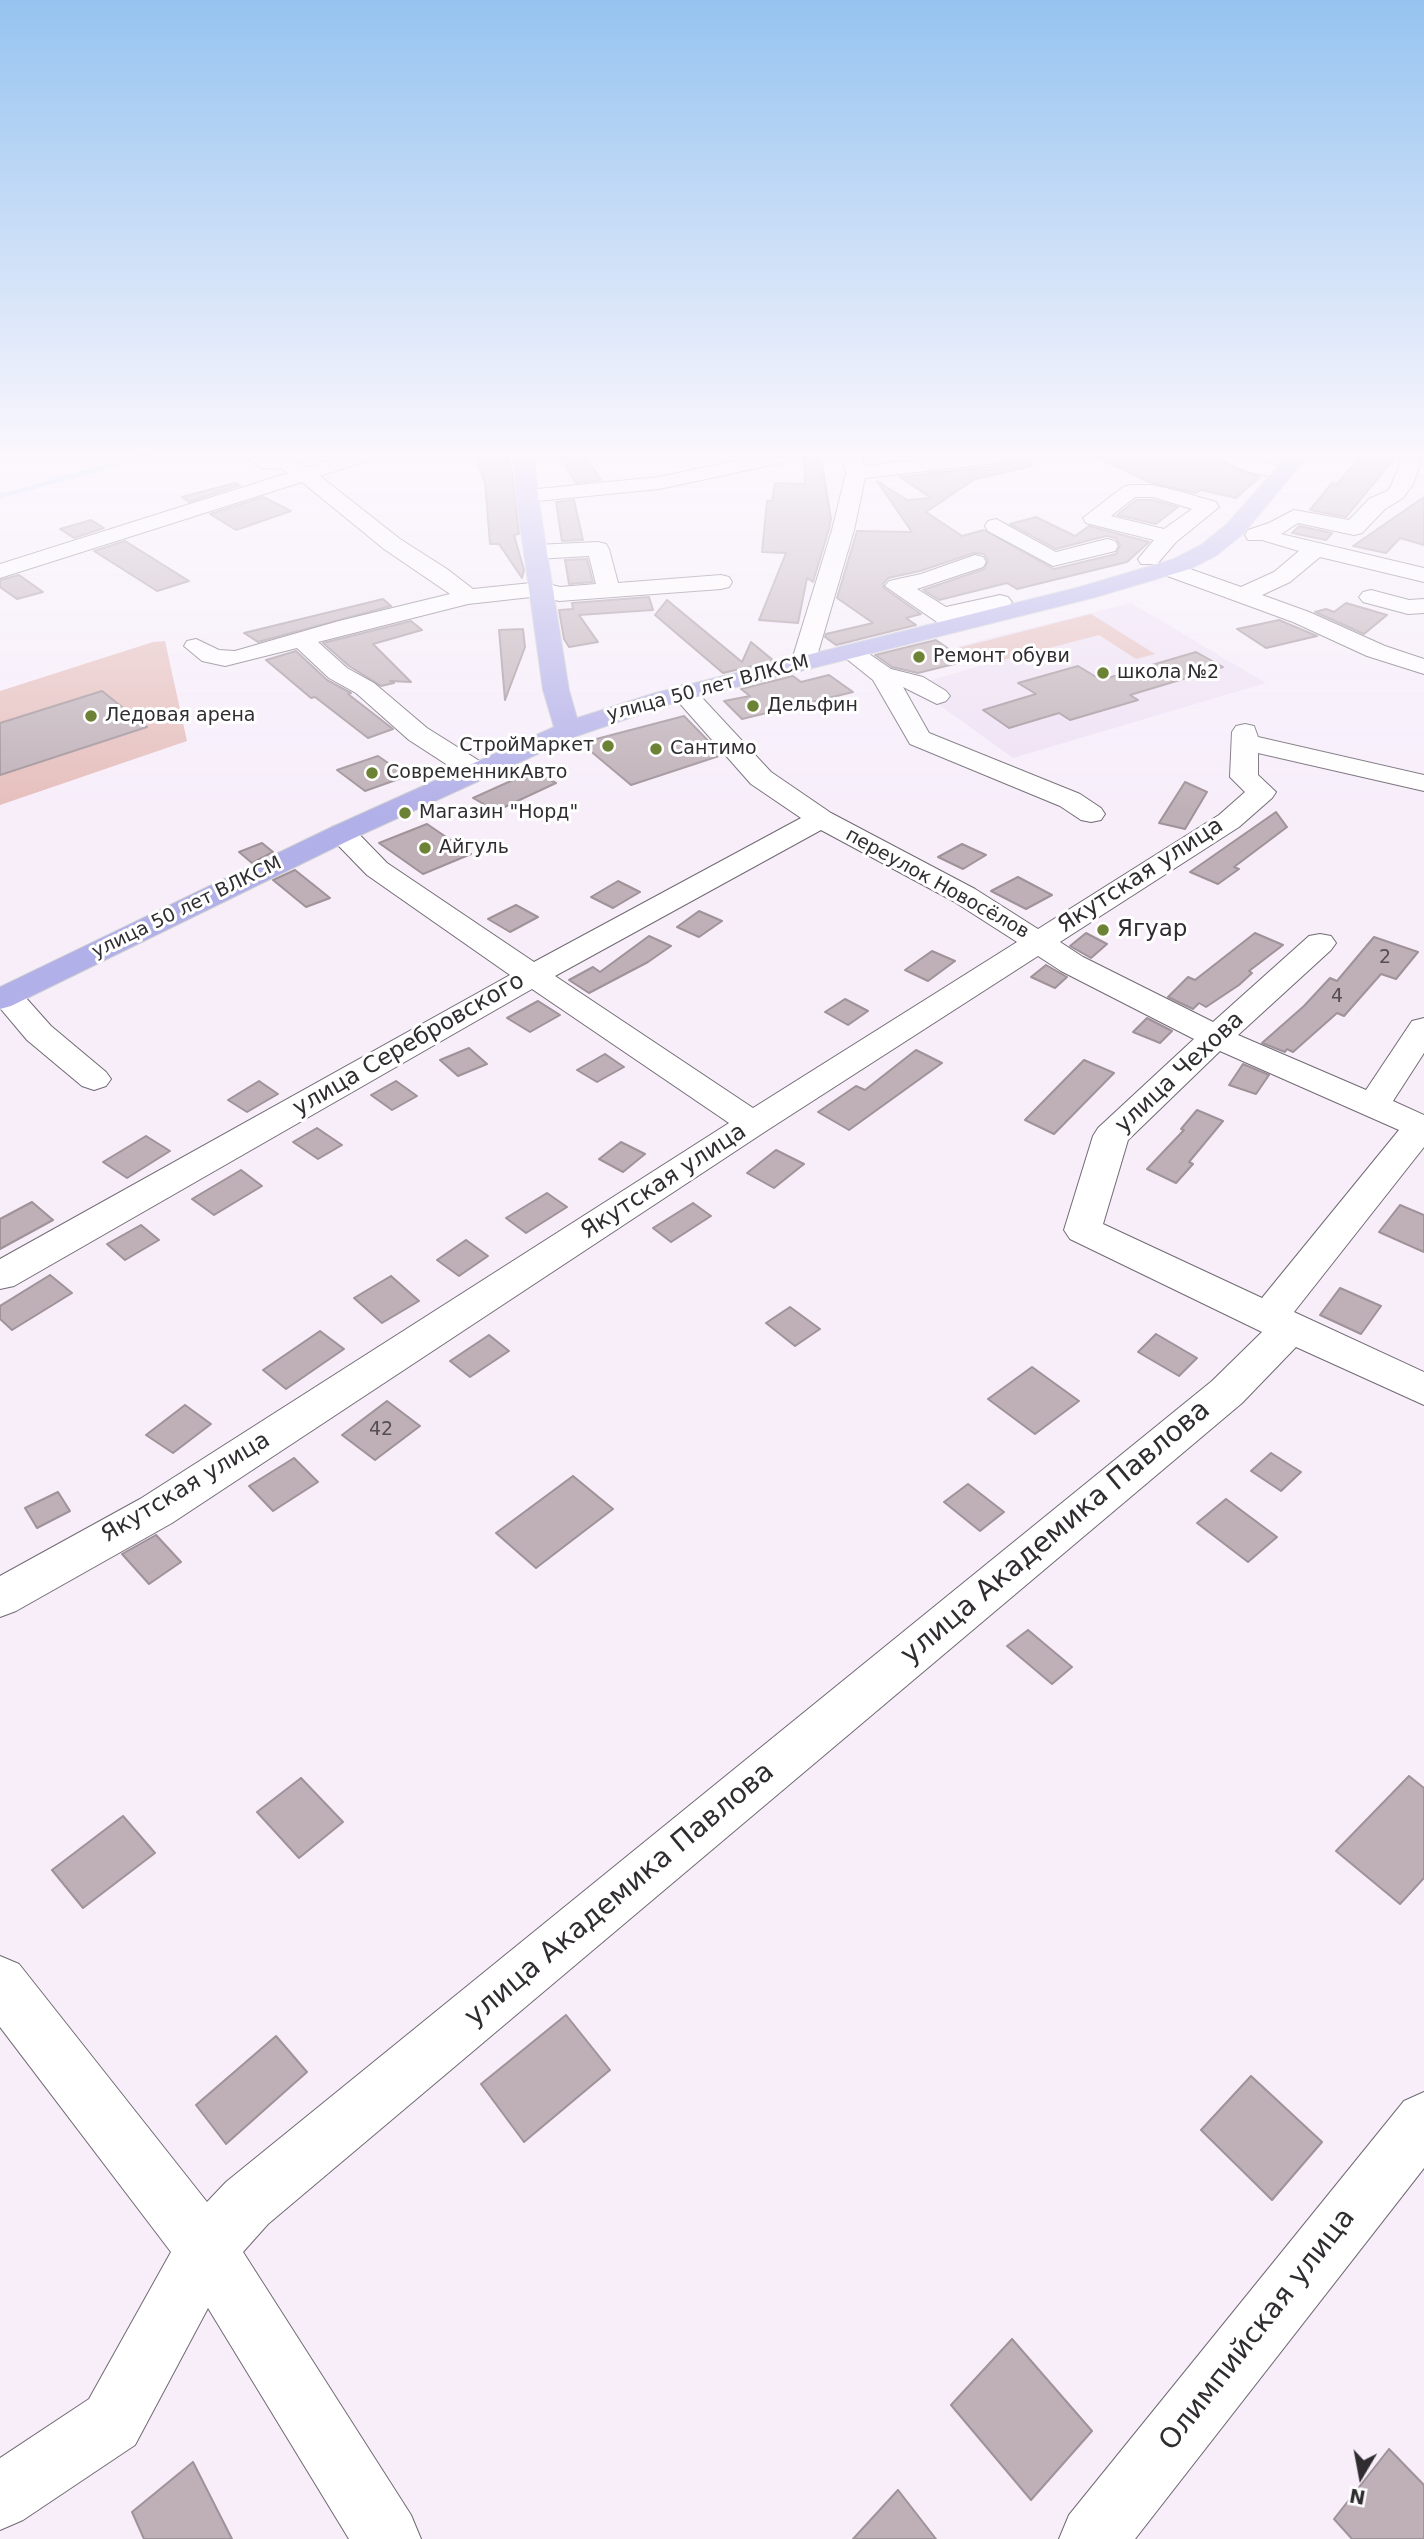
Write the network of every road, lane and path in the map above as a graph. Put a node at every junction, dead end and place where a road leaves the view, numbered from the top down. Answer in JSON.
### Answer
{"nodes":[{"id":1,"x":441,"y":575,"type":"edge"},
{"id":2,"x":539,"y":575,"type":"edge"},
{"id":3,"x":605,"y":575,"type":"edge"},
{"id":4,"x":829,"y":575,"type":"edge"},
{"id":5,"x":939,"y":575,"type":"edge"},
{"id":6,"x":1122,"y":575,"type":"edge"},
{"id":7,"x":1194,"y":575,"type":"edge"},
{"id":8,"x":1284,"y":575,"type":"edge"},
{"id":9,"x":722,"y":582,"type":"dead end"},
{"id":10,"x":541,"y":589,"type":"junction"},
{"id":11,"x":609,"y":592,"type":"junction"},
{"id":12,"x":1241,"y":596,"type":"junction"},
{"id":13,"x":468,"y":597,"type":"junction"},
{"id":14,"x":1371,"y":597,"type":"dead end"},
{"id":15,"x":1000,"y":602,"type":"dead end"},
{"id":16,"x":1424,"y":606,"type":"edge"},
{"id":17,"x":949,"y":620,"type":"junction"},
{"id":18,"x":302,"y":640,"type":"junction"},
{"id":19,"x":196,"y":646,"type":"dead end"},
{"id":20,"x":850,"y":652,"type":"junction"},
{"id":21,"x":803,"y":663,"type":"junction"},
{"id":22,"x":1424,"y":667,"type":"edge"},
{"id":23,"x":883,"y":675,"type":"junction"},
{"id":24,"x":684,"y":693,"type":"junction"},
{"id":25,"x":937,"y":696,"type":"dead end"},
{"id":26,"x":568,"y":730,"type":"junction"},
{"id":27,"x":476,"y":771,"type":"junction"},
{"id":28,"x":1424,"y":783,"type":"edge"},
{"id":29,"x":1091,"y":814,"type":"dead end"},
{"id":30,"x":821,"y":819,"type":"junction"},
{"id":31,"x":342,"y":832,"type":"junction"},
{"id":32,"x":1039,"y":941,"type":"junction"},
{"id":33,"x":1320,"y":943,"type":"dead end"},
{"id":34,"x":533,"y":975,"type":"junction"},
{"id":35,"x":3,"y":997,"type":"edge"},
{"id":36,"x":1424,"y":1028,"type":"edge"},
{"id":37,"x":1216,"y":1037,"type":"junction"},
{"id":38,"x":94,"y":1079,"type":"dead end"},
{"id":39,"x":1373,"y":1105,"type":"junction"},
{"id":40,"x":754,"y":1123,"type":"junction"},
{"id":41,"x":1422,"y":1127,"type":"edge"},
{"id":42,"x":0,"y":1276,"type":"edge"},
{"id":43,"x":1278,"y":1324,"type":"junction"},
{"id":44,"x":1424,"y":1391,"type":"edge"},
{"id":45,"x":0,"y":1598,"type":"edge"},
{"id":46,"x":0,"y":1983,"type":"edge"},
{"id":47,"x":1424,"y":2121,"type":"edge"},
{"id":48,"x":206,"y":2249,"type":"junction"},
{"id":49,"x":0,"y":2497,"type":"edge"},
{"id":50,"x":387,"y":2539,"type":"edge"},
{"id":51,"x":1093,"y":2539,"type":"edge"}],
"edges":[{"from":1,"to":13,"type":"street"},
{"from":2,"to":10,"type":"main road"},
{"from":3,"to":11,"type":"street"},
{"from":4,"to":21,"type":"street"},
{"from":5,"to":17,"type":"street"},
{"from":6,"to":17,"type":"main road","name":"улица 50 лет ВЛКСМ"},
{"from":7,"to":12,"type":"street"},
{"from":8,"to":12,"type":"street"},
{"from":9,"to":11,"type":"street"},
{"from":10,"to":11,"type":"street"},
{"from":10,"to":13,"type":"street"},
{"from":10,"to":26,"type":"main road"},
{"from":12,"to":22,"type":"street"},
{"from":13,"to":18,"type":"street"},
{"from":14,"to":16,"type":"street"},
{"from":15,"to":17,"type":"street"},
{"from":17,"to":20,"type":"main road","name":"улица 50 лет ВЛКСМ"},
{"from":18,"to":19,"type":"street"},
{"from":18,"to":27,"type":"street"},
{"from":20,"to":21,"type":"main road","name":"улица 50 лет ВЛКСМ"},
{"from":20,"to":23,"type":"street"},
{"from":21,"to":24,"type":"main road","name":"улица 50 лет ВЛКСМ"},
{"from":23,"to":25,"type":"street"},
{"from":23,"to":29,"type":"street"},
{"from":24,"to":26,"type":"main road","name":"улица 50 лет ВЛКСМ"},
{"from":24,"to":30,"type":"street","name":"переулок Новосёлов"},
{"from":26,"to":27,"type":"main road","name":"улица 50 лет ВЛКСМ"},
{"from":27,"to":31,"type":"main road","name":"улица 50 лет ВЛКСМ"},
{"from":28,"to":32,"type":"street","name":"Якутская улица"},
{"from":30,"to":32,"type":"street","name":"переулок Новосёлов"},
{"from":30,"to":34,"type":"street","name":"улица Серебровского"},
{"from":31,"to":34,"type":"street"},
{"from":31,"to":35,"type":"main road","name":"улица 50 лет ВЛКСМ"},
{"from":32,"to":37,"type":"street","name":"переулок Новосёлов"},
{"from":32,"to":40,"type":"street","name":"Якутская улица"},
{"from":33,"to":37,"type":"street","name":"улица Чехова"},
{"from":34,"to":40,"type":"street"},
{"from":34,"to":42,"type":"street","name":"улица Серебровского"},
{"from":35,"to":38,"type":"street"},
{"from":36,"to":39,"type":"street"},
{"from":37,"to":39,"type":"street","name":"переулок Новосёлов"},
{"from":37,"to":43,"type":"street","name":"улица Чехова"},
{"from":39,"to":41,"type":"street","name":"переулок Новосёлов"},
{"from":40,"to":45,"type":"street","name":"Якутская улица"},
{"from":41,"to":43,"type":"street","name":"переулок Новосёлов"},
{"from":43,"to":44,"type":"street"},
{"from":43,"to":48,"type":"street","name":"улица Академика Павлова"},
{"from":46,"to":48,"type":"street"},
{"from":47,"to":51,"type":"street","name":"Олимпийская улица"},
{"from":48,"to":49,"type":"street","name":"улица Академика Павлова"},
{"from":48,"to":50,"type":"street"}]}
